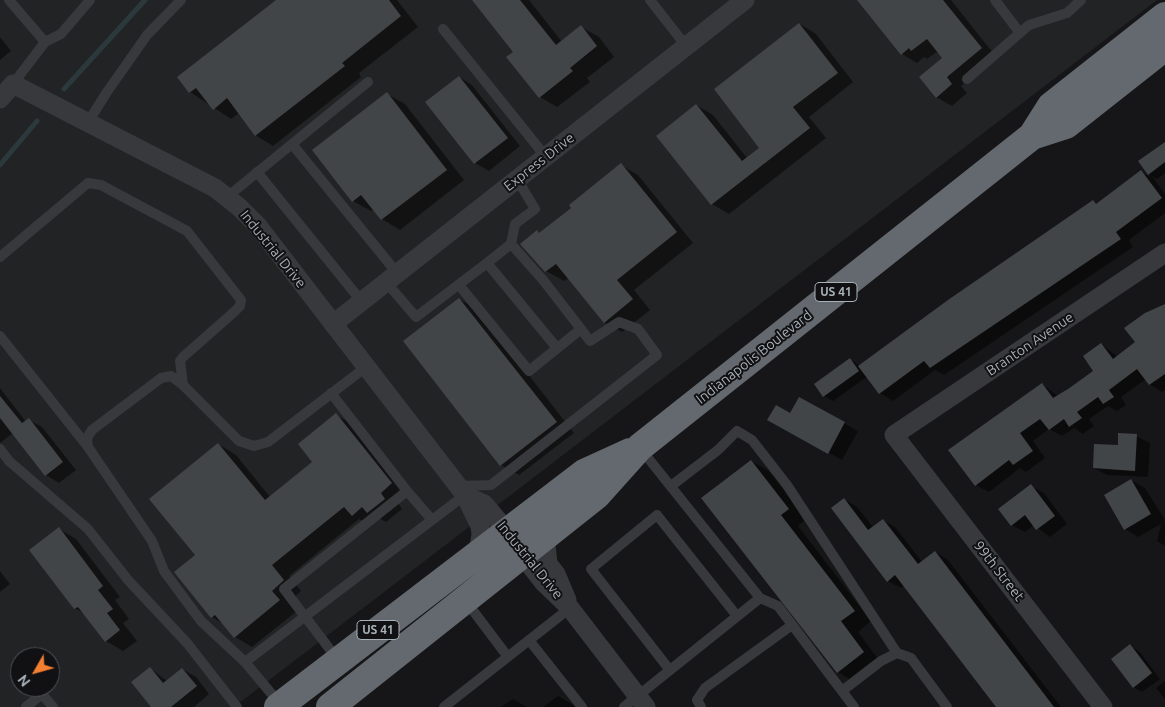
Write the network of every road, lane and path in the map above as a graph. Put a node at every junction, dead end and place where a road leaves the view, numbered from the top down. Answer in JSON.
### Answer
{"nodes":[{"id":1,"x":9,"y":0,"type":"edge"},
{"id":2,"x":90,"y":0,"type":"edge"},
{"id":3,"x":180,"y":0,"type":"edge"},
{"id":4,"x":650,"y":0,"type":"edge"},
{"id":5,"x":745,"y":0,"type":"edge"},
{"id":6,"x":995,"y":0,"type":"edge"},
{"id":7,"x":1081,"y":0,"type":"edge"},
{"id":8,"x":1165,"y":16,"type":"edge"},
{"id":9,"x":443,"y":29,"type":"dead end"},
{"id":10,"x":1020,"y":33,"type":"junction"},
{"id":11,"x":45,"y":42,"type":"junction"},
{"id":12,"x":686,"y":46,"type":"junction"},
{"id":13,"x":1165,"y":47,"type":"edge"},
{"id":14,"x":968,"y":79,"type":"dead end"},
{"id":15,"x":368,"y":82,"type":"dead end"},
{"id":16,"x":13,"y":84,"type":"junction"},
{"id":17,"x":0,"y":99,"type":"edge"},
{"id":18,"x":88,"y":122,"type":"junction"},
{"id":19,"x":1032,"y":136,"type":"junction"},
{"id":20,"x":292,"y":144,"type":"junction"},
{"id":21,"x":546,"y":157,"type":"junction"},
{"id":22,"x":258,"y":172,"type":"junction"},
{"id":23,"x":517,"y":179,"type":"junction"},
{"id":24,"x":227,"y":197,"type":"junction"},
{"id":25,"x":511,"y":244,"type":"junction"},
{"id":26,"x":1165,"y":253,"type":"edge"},
{"id":27,"x":0,"y":257,"type":"edge"},
{"id":28,"x":487,"y":263,"type":"junction"},
{"id":29,"x":392,"y":278,"type":"junction"},
{"id":30,"x":459,"y":285,"type":"junction"},
{"id":31,"x":362,"y":302,"type":"junction"},
{"id":32,"x":333,"y":324,"type":"junction"},
{"id":33,"x":581,"y":329,"type":"junction"},
{"id":34,"x":0,"y":336,"type":"edge"},
{"id":35,"x":557,"y":348,"type":"junction"},
{"id":36,"x":366,"y":367,"type":"junction"},
{"id":37,"x":183,"y":385,"type":"junction"},
{"id":38,"x":331,"y":394,"type":"junction"},
{"id":39,"x":894,"y":435,"type":"joint"},
{"id":40,"x":88,"y":447,"type":"junction"},
{"id":41,"x":640,"y":447,"type":"junction"},
{"id":42,"x":0,"y":449,"type":"edge"},
{"id":43,"x":671,"y":486,"type":"junction"},
{"id":44,"x":462,"y":490,"type":"junction"},
{"id":45,"x":407,"y":491,"type":"junction"},
{"id":46,"x":432,"y":520,"type":"junction"},
{"id":47,"x":506,"y":530,"type":"junction"},
{"id":48,"x":545,"y":536,"type":"junction"},
{"id":49,"x":478,"y":553,"type":"junction"},
{"id":50,"x":522,"y":555,"type":"junction"},
{"id":51,"x":760,"y":598,"type":"junction"},
{"id":52,"x":465,"y":600,"type":"junction"},
{"id":53,"x":570,"y":608,"type":"junction"},
{"id":54,"x":737,"y":616,"type":"junction"},
{"id":55,"x":304,"y":617,"type":"junction"},
{"id":56,"x":792,"y":625,"type":"junction"},
{"id":57,"x":530,"y":640,"type":"junction"},
{"id":58,"x":897,"y":653,"type":"junction"},
{"id":59,"x":508,"y":657,"type":"junction"},
{"id":60,"x":338,"y":660,"type":"junction"},
{"id":61,"x":245,"y":662,"type":"junction"},
{"id":62,"x":669,"y":669,"type":"junction"},
{"id":63,"x":842,"y":691,"type":"junction"},
{"id":64,"x":636,"y":703,"type":"edge"},
{"id":65,"x":279,"y":706,"type":"edge"},
{"id":66,"x":26,"y":707,"type":"edge"},
{"id":67,"x":53,"y":707,"type":"edge"},
{"id":68,"x":237,"y":707,"type":"edge"},
{"id":69,"x":330,"y":707,"type":"edge"},
{"id":70,"x":444,"y":707,"type":"edge"},
{"id":71,"x":582,"y":707,"type":"edge"},
{"id":72,"x":701,"y":707,"type":"edge"},
{"id":73,"x":854,"y":707,"type":"edge"},
{"id":74,"x":947,"y":707,"type":"edge"},
{"id":75,"x":1103,"y":707,"type":"edge"}],
"edges":[{"from":1,"to":11,"type":"lane"},
{"from":2,"to":11,"type":"lane"},
{"from":3,"to":18,"type":"lane"},
{"from":4,"to":12,"type":"lane"},
{"from":5,"to":12,"type":"street","name":"Express Drive"},
{"from":6,"to":10,"type":"lane"},
{"from":7,"to":10,"type":"lane"},
{"from":8,"to":19,"type":"highway","name":"Indianapolis Boulevard","number":"US 41"},
{"from":9,"to":21,"type":"lane"},
{"from":10,"to":14,"type":"lane"},
{"from":11,"to":16,"type":"lane"},
{"from":12,"to":21,"type":"street","name":"Express Drive"},
{"from":13,"to":19,"type":"highway","name":"Indianapolis Boulevard","number":"US 41"},
{"from":15,"to":20,"type":"lane"},
{"from":16,"to":17,"type":"street"},
{"from":16,"to":18,"type":"street","name":"Industrial Drive"},
{"from":18,"to":24,"type":"street","name":"Industrial Drive"},
{"from":19,"to":41,"type":"highway","name":"Indianapolis Boulevard","number":"US 41"},
{"from":20,"to":22,"type":"lane"},
{"from":20,"to":29,"type":"lane"},
{"from":21,"to":23,"type":"street","name":"Express Drive"},
{"from":22,"to":24,"type":"lane"},
{"from":22,"to":31,"type":"lane"},
{"from":23,"to":25,"type":"lane"},
{"from":23,"to":29,"type":"street","name":"Express Drive"},
{"from":24,"to":32,"type":"street","name":"Industrial Drive"},
{"from":25,"to":28,"type":"lane"},
{"from":25,"to":33,"type":"lane"},
{"from":26,"to":39,"type":"street","name":"Branton Avenue"},
{"from":27,"to":37,"type":"lane"},
{"from":28,"to":30,"type":"lane"},
{"from":28,"to":35,"type":"lane"},
{"from":29,"to":30,"type":"lane"},
{"from":29,"to":31,"type":"street","name":"Express Drive"},
{"from":30,"to":35,"type":"lane"},
{"from":31,"to":32,"type":"street","name":"Express Drive"},
{"from":32,"to":36,"type":"street","name":"Industrial Drive"},
{"from":33,"to":35,"type":"lane"},
{"from":33,"to":44,"type":"lane"},
{"from":34,"to":40,"type":"lane"},
{"from":36,"to":38,"type":"lane"},
{"from":36,"to":44,"type":"street","name":"Industrial Drive"},
{"from":37,"to":38,"type":"lane"},
{"from":37,"to":40,"type":"lane"},
{"from":38,"to":45,"type":"lane"},
{"from":39,"to":75,"type":"street","name":"99th Street"},
{"from":40,"to":61,"type":"lane"},
{"from":41,"to":43,"type":"lane"},
{"from":41,"to":47,"type":"highway","name":"Indianapolis Boulevard","number":"US 41"},
{"from":41,"to":48,"type":"highway","name":"Indianapolis Boulevard","number":"US 41"},
{"from":42,"to":68,"type":"lane"},
{"from":43,"to":51,"type":"lane"},
{"from":43,"to":58,"type":"lane"},
{"from":44,"to":46,"type":"lane"},
{"from":44,"to":47,"type":"street","name":"Industrial Drive"},
{"from":44,"to":49,"type":"street","name":"Industrial Drive"},
{"from":45,"to":46,"type":"lane"},
{"from":45,"to":55,"type":"lane"},
{"from":46,"to":55,"type":"lane"},
{"from":47,"to":49,"type":"highway","name":"Indianapolis Boulevard","number":"US 41"},
{"from":47,"to":50,"type":"street","name":"Industrial Drive"},
{"from":48,"to":50,"type":"highway","name":"Indianapolis Boulevard","number":"US 41"},
{"from":48,"to":53,"type":"street","name":"Industrial Drive"},
{"from":49,"to":60,"type":"highway","name":"Indianapolis Boulevard","number":"US 41"},
{"from":50,"to":52,"type":"highway","name":"Indianapolis Boulevard","number":"US 41"},
{"from":50,"to":53,"type":"street","name":"Industrial Drive"},
{"from":51,"to":54,"type":"lane"},
{"from":51,"to":56,"type":"lane"},
{"from":52,"to":59,"type":"lane"},
{"from":52,"to":69,"type":"highway","name":"Indianapolis Boulevard","number":"US 41"},
{"from":53,"to":57,"type":"lane"},
{"from":53,"to":64,"type":"street","name":"Industrial Drive"},
{"from":54,"to":62,"type":"lane"},
{"from":54,"to":62,"type":"lane"},
{"from":55,"to":60,"type":"lane"},
{"from":55,"to":61,"type":"lane"},
{"from":56,"to":63,"type":"lane"},
{"from":56,"to":72,"type":"lane"},
{"from":57,"to":59,"type":"lane"},
{"from":57,"to":71,"type":"lane"},
{"from":58,"to":63,"type":"lane"},
{"from":58,"to":74,"type":"lane"},
{"from":59,"to":70,"type":"lane"},
{"from":60,"to":65,"type":"highway","name":"Indianapolis Boulevard","number":"US 41"},
{"from":61,"to":65,"type":"lane"},
{"from":62,"to":64,"type":"lane"},
{"from":63,"to":73,"type":"lane"},
{"from":66,"to":67,"type":"lane"}]}
